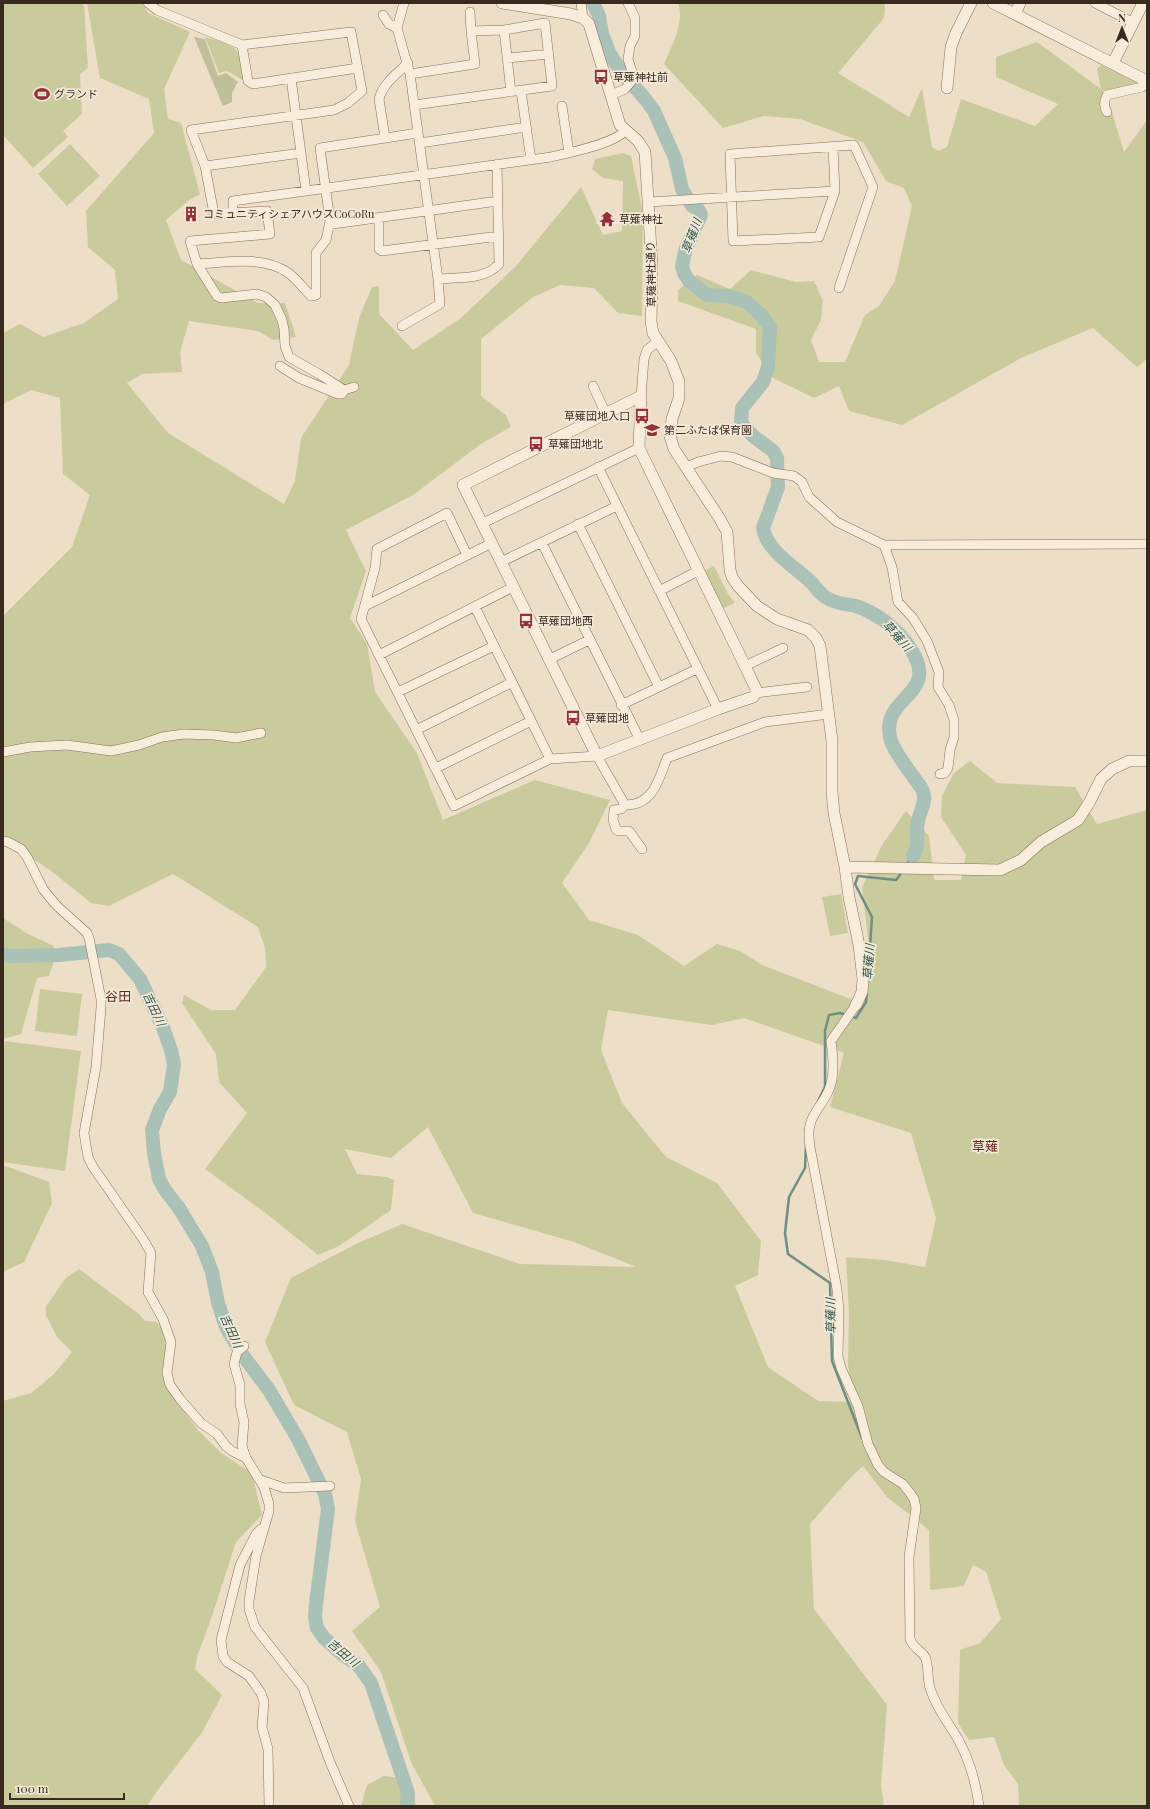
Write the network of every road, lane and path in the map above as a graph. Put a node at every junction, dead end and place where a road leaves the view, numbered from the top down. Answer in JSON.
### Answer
{"nodes":[{"id":1,"x":148,"y":3,"type":"edge"},
{"id":2,"x":404,"y":3,"type":"edge"},
{"id":3,"x":502,"y":3,"type":"edge"},
{"id":4,"x":581,"y":3,"type":"edge"},
{"id":5,"x":628,"y":3,"type":"edge"},
{"id":6,"x":971,"y":3,"type":"edge"},
{"id":7,"x":993,"y":3,"type":"edge"},
{"id":8,"x":1020,"y":3,"type":"edge"},
{"id":9,"x":1095,"y":3,"type":"edge"},
{"id":10,"x":1143,"y":3,"type":"edge"},
{"id":11,"x":470,"y":12,"type":"dead end"},
{"id":12,"x":1015,"y":14,"type":"junction"},
{"id":13,"x":384,"y":15,"type":"dead end"},
{"id":14,"x":583,"y":18,"type":"junction"},
{"id":15,"x":1134,"y":23,"type":"junction"},
{"id":16,"x":397,"y":28,"type":"junction"},
{"id":17,"x":504,"y":30,"type":"junction"},
{"id":18,"x":471,"y":31,"type":"junction"},
{"id":19,"x":242,"y":46,"type":"junction"},
{"id":20,"x":549,"y":54,"type":"junction"},
{"id":21,"x":507,"y":58,"type":"junction"},
{"id":22,"x":408,"y":63,"type":"junction"},
{"id":23,"x":1113,"y":63,"type":"junction"},
{"id":24,"x":358,"y":68,"type":"junction"},
{"id":25,"x":410,"y":74,"type":"junction"},
{"id":26,"x":291,"y":78,"type":"junction"},
{"id":27,"x":1147,"y":82,"type":"edge"},
{"id":28,"x":947,"y":88,"type":"dead end"},
{"id":29,"x":516,"y":92,"type":"junction"},
{"id":30,"x":611,"y":95,"type":"junction"},
{"id":31,"x":414,"y":105,"type":"junction"},
{"id":32,"x":562,"y":106,"type":"dead end"},
{"id":33,"x":1106,"y":112,"type":"dead end"},
{"id":34,"x":296,"y":116,"type":"junction"},
{"id":35,"x":526,"y":127,"type":"junction"},
{"id":36,"x":625,"y":131,"type":"junction"},
{"id":37,"x":418,"y":133,"type":"junction"},
{"id":38,"x":384,"y":138,"type":"junction"},
{"id":39,"x":420,"y":143,"type":"junction"},
{"id":40,"x":833,"y":147,"type":"junction"},
{"id":41,"x":301,"y":153,"type":"junction"},
{"id":42,"x":569,"y":153,"type":"junction"},
{"id":43,"x":530,"y":160,"type":"junction"},
{"id":44,"x":497,"y":164,"type":"junction"},
{"id":45,"x":205,"y":166,"type":"junction"},
{"id":46,"x":424,"y":174,"type":"junction"},
{"id":47,"x":325,"y":188,"type":"junction"},
{"id":48,"x":306,"y":192,"type":"junction"},
{"id":49,"x":835,"y":192,"type":"junction"},
{"id":50,"x":731,"y":197,"type":"junction"},
{"id":51,"x":498,"y":201,"type":"junction"},
{"id":52,"x":648,"y":202,"type":"junction"},
{"id":53,"x":233,"y":206,"type":"dead end"},
{"id":54,"x":428,"y":210,"type":"junction"},
{"id":55,"x":379,"y":218,"type":"junction"},
{"id":56,"x":330,"y":221,"type":"junction"},
{"id":57,"x":499,"y":236,"type":"junction"},
{"id":58,"x":432,"y":246,"type":"junction"},
{"id":59,"x":197,"y":264,"type":"junction"},
{"id":60,"x":438,"y":279,"type":"junction"},
{"id":61,"x":839,"y":288,"type":"dead end"},
{"id":62,"x":402,"y":326,"type":"dead end"},
{"id":63,"x":658,"y":341,"type":"junction"},
{"id":64,"x":280,"y":366,"type":"dead end"},
{"id":65,"x":593,"y":386,"type":"dead end"},
{"id":66,"x":354,"y":387,"type":"dead end"},
{"id":67,"x":344,"y":390,"type":"junction"},
{"id":68,"x":641,"y":396,"type":"junction"},
{"id":69,"x":606,"y":414,"type":"junction"},
{"id":70,"x":638,"y":448,"type":"junction"},
{"id":71,"x":598,"y":467,"type":"junction"},
{"id":72,"x":687,"y":467,"type":"junction"},
{"id":73,"x":617,"y":506,"type":"junction"},
{"id":74,"x":483,"y":524,"type":"junction"},
{"id":75,"x":578,"y":524,"type":"junction"},
{"id":76,"x":542,"y":543,"type":"junction"},
{"id":77,"x":492,"y":544,"type":"junction"},
{"id":78,"x":1147,"y":544,"type":"edge"},
{"id":79,"x":884,"y":545,"type":"junction"},
{"id":80,"x":467,"y":555,"type":"junction"},
{"id":81,"x":501,"y":562,"type":"junction"},
{"id":82,"x":698,"y":571,"type":"junction"},
{"id":83,"x":513,"y":587,"type":"junction"},
{"id":84,"x":659,"y":591,"type":"junction"},
{"id":85,"x":365,"y":606,"type":"junction"},
{"id":86,"x":475,"y":607,"type":"junction"},
{"id":87,"x":589,"y":640,"type":"junction"},
{"id":88,"x":494,"y":646,"type":"junction"},
{"id":89,"x":783,"y":648,"type":"dead end"},
{"id":90,"x":379,"y":655,"type":"junction"},
{"id":91,"x":550,"y":659,"type":"junction"},
{"id":92,"x":745,"y":666,"type":"junction"},
{"id":93,"x":697,"y":669,"type":"junction"},
{"id":94,"x":511,"y":683,"type":"junction"},
{"id":95,"x":659,"y":687,"type":"junction"},
{"id":96,"x":807,"y":687,"type":"dead end"},
{"id":97,"x":398,"y":692,"type":"junction"},
{"id":98,"x":756,"y":693,"type":"junction"},
{"id":99,"x":621,"y":704,"type":"junction"},
{"id":100,"x":718,"y":710,"type":"junction"},
{"id":101,"x":829,"y":714,"type":"junction"},
{"id":102,"x":531,"y":721,"type":"junction"},
{"id":103,"x":416,"y":730,"type":"junction"},
{"id":104,"x":261,"y":733,"type":"dead end"},
{"id":105,"x":640,"y":740,"type":"junction"},
{"id":106,"x":3,"y":752,"type":"edge"},
{"id":107,"x":597,"y":756,"type":"junction"},
{"id":108,"x":550,"y":759,"type":"junction"},
{"id":109,"x":1147,"y":761,"type":"edge"},
{"id":110,"x":436,"y":768,"type":"junction"},
{"id":111,"x":940,"y":774,"type":"dead end"},
{"id":112,"x":625,"y":805,"type":"junction"},
{"id":113,"x":3,"y":841,"type":"edge"},
{"id":114,"x":642,"y":849,"type":"dead end"},
{"id":115,"x":845,"y":867,"type":"junction"},
{"id":116,"x":856,"y":1005,"type":"joint"},
{"id":117,"x":244,"y":1346,"type":"dead end"},
{"id":118,"x":246,"y":1458,"type":"junction"},
{"id":119,"x":261,"y":1480,"type":"junction"},
{"id":120,"x":330,"y":1486,"type":"dead end"},
{"id":121,"x":264,"y":1525,"type":"junction"},
{"id":122,"x":269,"y":1806,"type":"edge"},
{"id":123,"x":349,"y":1806,"type":"edge"},
{"id":124,"x":979,"y":1806,"type":"edge"}],
"edges":[{"from":1,"to":19,"type":"street"},
{"from":2,"to":16,"type":"street"},
{"from":3,"to":14,"type":"street"},
{"from":4,"to":14,"type":"street"},
{"from":5,"to":30,"type":"street"},
{"from":6,"to":28,"type":"street"},
{"from":7,"to":12,"type":"street"},
{"from":8,"to":12,"type":"street"},
{"from":9,"to":15,"type":"street"},
{"from":10,"to":15,"type":"street"},
{"from":11,"to":18,"type":"street"},
{"from":12,"to":23,"type":"street"},
{"from":13,"to":16,"type":"street"},
{"from":14,"to":30,"type":"street","name":"草薙神社通り"},
{"from":15,"to":23,"type":"street"},
{"from":16,"to":22,"type":"street"},
{"from":17,"to":18,"type":"street"},
{"from":17,"to":20,"type":"street"},
{"from":17,"to":21,"type":"street"},
{"from":18,"to":25,"type":"street"},
{"from":19,"to":24,"type":"street"},
{"from":19,"to":26,"type":"street"},
{"from":20,"to":21,"type":"street"},
{"from":20,"to":29,"type":"street"},
{"from":21,"to":29,"type":"street"},
{"from":22,"to":25,"type":"street"},
{"from":22,"to":38,"type":"street"},
{"from":23,"to":27,"type":"street"},
{"from":24,"to":26,"type":"street"},
{"from":24,"to":34,"type":"street"},
{"from":25,"to":31,"type":"street"},
{"from":26,"to":34,"type":"street"},
{"from":27,"to":33,"type":"street"},
{"from":29,"to":31,"type":"street"},
{"from":29,"to":35,"type":"street"},
{"from":30,"to":36,"type":"street","name":"草薙神社通り"},
{"from":31,"to":37,"type":"street"},
{"from":32,"to":42,"type":"street"},
{"from":34,"to":41,"type":"street"},
{"from":34,"to":45,"type":"street"},
{"from":35,"to":39,"type":"street"},
{"from":35,"to":43,"type":"street"},
{"from":36,"to":42,"type":"street"},
{"from":36,"to":52,"type":"street","name":"草薙神社通り"},
{"from":37,"to":38,"type":"street"},
{"from":37,"to":39,"type":"street"},
{"from":38,"to":47,"type":"street"},
{"from":39,"to":46,"type":"street"},
{"from":40,"to":49,"type":"street"},
{"from":40,"to":50,"type":"street"},
{"from":40,"to":61,"type":"street"},
{"from":41,"to":45,"type":"street"},
{"from":41,"to":48,"type":"street"},
{"from":42,"to":43,"type":"street"},
{"from":43,"to":44,"type":"street"},
{"from":44,"to":46,"type":"street"},
{"from":44,"to":51,"type":"street"},
{"from":45,"to":59,"type":"street"},
{"from":46,"to":47,"type":"street"},
{"from":46,"to":54,"type":"street"},
{"from":47,"to":48,"type":"street"},
{"from":47,"to":56,"type":"street"},
{"from":48,"to":53,"type":"street"},
{"from":49,"to":50,"type":"street"},
{"from":49,"to":50,"type":"street"},
{"from":50,"to":52,"type":"street"},
{"from":51,"to":54,"type":"street"},
{"from":51,"to":57,"type":"street"},
{"from":52,"to":63,"type":"street","name":"草薙神社通り"},
{"from":54,"to":55,"type":"street"},
{"from":54,"to":58,"type":"street"},
{"from":55,"to":56,"type":"street"},
{"from":55,"to":58,"type":"street"},
{"from":56,"to":59,"type":"street"},
{"from":57,"to":58,"type":"street"},
{"from":57,"to":60,"type":"street"},
{"from":58,"to":60,"type":"street"},
{"from":59,"to":67,"type":"street"},
{"from":60,"to":62,"type":"street"},
{"from":63,"to":68,"type":"street"},
{"from":63,"to":72,"type":"street","name":"草薙神社通り"},
{"from":64,"to":67,"type":"street"},
{"from":65,"to":69,"type":"street"},
{"from":66,"to":67,"type":"street"},
{"from":68,"to":69,"type":"street"},
{"from":68,"to":70,"type":"street"},
{"from":69,"to":74,"type":"street"},
{"from":70,"to":71,"type":"street"},
{"from":70,"to":82,"type":"street"},
{"from":71,"to":73,"type":"street"},
{"from":71,"to":74,"type":"street"},
{"from":72,"to":79,"type":"street"},
{"from":72,"to":101,"type":"street","name":"草薙神社通り"},
{"from":73,"to":75,"type":"street"},
{"from":73,"to":84,"type":"street"},
{"from":74,"to":77,"type":"street"},
{"from":75,"to":76,"type":"street"},
{"from":75,"to":95,"type":"street"},
{"from":76,"to":81,"type":"street"},
{"from":76,"to":87,"type":"street"},
{"from":77,"to":80,"type":"street"},
{"from":77,"to":81,"type":"street"},
{"from":78,"to":79,"type":"street"},
{"from":79,"to":111,"type":"street"},
{"from":80,"to":85,"type":"street"},
{"from":80,"to":85,"type":"street"},
{"from":81,"to":83,"type":"street"},
{"from":82,"to":84,"type":"street"},
{"from":82,"to":92,"type":"street"},
{"from":83,"to":86,"type":"street"},
{"from":83,"to":91,"type":"street"},
{"from":84,"to":93,"type":"street"},
{"from":85,"to":90,"type":"street"},
{"from":86,"to":88,"type":"street"},
{"from":86,"to":90,"type":"street"},
{"from":87,"to":91,"type":"street"},
{"from":87,"to":99,"type":"street"},
{"from":88,"to":94,"type":"street"},
{"from":88,"to":97,"type":"street"},
{"from":89,"to":92,"type":"street"},
{"from":90,"to":97,"type":"street"},
{"from":91,"to":107,"type":"street"},
{"from":92,"to":98,"type":"street"},
{"from":93,"to":95,"type":"street"},
{"from":93,"to":100,"type":"street"},
{"from":94,"to":102,"type":"street"},
{"from":94,"to":103,"type":"street"},
{"from":95,"to":99,"type":"street"},
{"from":96,"to":98,"type":"street"},
{"from":97,"to":103,"type":"street"},
{"from":98,"to":100,"type":"street"},
{"from":99,"to":105,"type":"street"},
{"from":100,"to":105,"type":"street"},
{"from":101,"to":112,"type":"street"},
{"from":101,"to":115,"type":"street","name":"草薙神社通り"},
{"from":102,"to":108,"type":"street"},
{"from":102,"to":110,"type":"street"},
{"from":103,"to":110,"type":"street"},
{"from":104,"to":106,"type":"street"},
{"from":105,"to":107,"type":"street"},
{"from":107,"to":108,"type":"street"},
{"from":107,"to":112,"type":"street"},
{"from":108,"to":110,"type":"street"},
{"from":109,"to":115,"type":"street"},
{"from":112,"to":114,"type":"street"},
{"from":113,"to":118,"type":"street"},
{"from":115,"to":116,"type":"street","name":"草薙神社通り"},
{"from":116,"to":124,"type":"street"},
{"from":117,"to":118,"type":"street"},
{"from":118,"to":119,"type":"street"},
{"from":119,"to":120,"type":"street"},
{"from":119,"to":121,"type":"street"},
{"from":121,"to":122,"type":"street"},
{"from":121,"to":123,"type":"street"}]}
